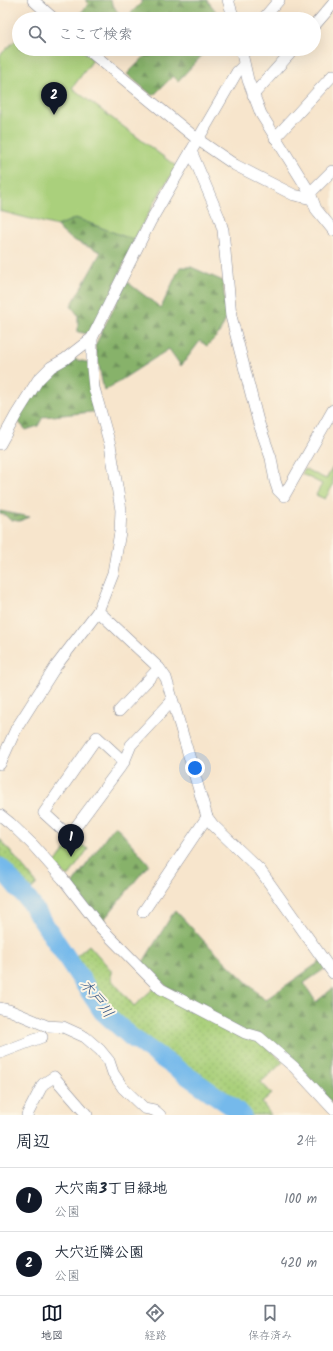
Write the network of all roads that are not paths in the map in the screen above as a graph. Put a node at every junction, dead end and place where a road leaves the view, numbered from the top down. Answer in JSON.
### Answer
{"nodes":[{"id":1,"x":33,"y":0,"type":"edge"},
{"id":2,"x":228,"y":0,"type":"edge"},
{"id":3,"x":279,"y":0,"type":"edge"},
{"id":4,"x":333,"y":4,"type":"edge"},
{"id":5,"x":46,"y":12,"type":"edge"},
{"id":6,"x":232,"y":12,"type":"edge"},
{"id":7,"x":269,"y":12,"type":"edge"},
{"id":8,"x":321,"y":18,"type":"edge"},
{"id":9,"x":96,"y":56,"type":"edge"},
{"id":10,"x":242,"y":56,"type":"edge"},
{"id":11,"x":288,"y":56,"type":"edge"},
{"id":12,"x":244,"y":65,"type":"junction"},
{"id":13,"x":333,"y":75,"type":"edge"},
{"id":14,"x":254,"y":95,"type":"junction"},
{"id":15,"x":275,"y":138,"type":"junction"},
{"id":16,"x":197,"y":139,"type":"junction"},
{"id":17,"x":191,"y":151,"type":"junction"},
{"id":18,"x":332,"y":171,"type":"edge"},
{"id":19,"x":311,"y":196,"type":"junction"},
{"id":20,"x":333,"y":230,"type":"edge"},
{"id":21,"x":92,"y":338,"type":"junction"},
{"id":22,"x":333,"y":410,"type":"edge"},
{"id":23,"x":0,"y":444,"type":"edge"},
{"id":24,"x":98,"y":611,"type":"junction"},
{"id":25,"x":159,"y":668,"type":"junction"},
{"id":26,"x":172,"y":701,"type":"junction"},
{"id":27,"x":119,"y":711,"type":"dead end"},
{"id":28,"x":124,"y":762,"type":"junction"},
{"id":29,"x":0,"y":764,"type":"edge"},
{"id":30,"x":0,"y":815,"type":"edge"},
{"id":31,"x":207,"y":817,"type":"junction"},
{"id":32,"x":143,"y":912,"type":"dead end"},
{"id":33,"x":333,"y":973,"type":"edge"},
{"id":34,"x":0,"y":1008,"type":"edge"},
{"id":35,"x":42,"y":1037,"type":"dead end"},
{"id":36,"x":0,"y":1053,"type":"edge"},
{"id":37,"x":333,"y":1109,"type":"edge"},
{"id":38,"x":27,"y":1115,"type":"edge"},
{"id":39,"x":87,"y":1115,"type":"edge"},
{"id":40,"x":160,"y":1115,"type":"edge"}],
"edges":[{"from":1,"to":5,"type":"street"},
{"from":2,"to":6,"type":"street"},
{"from":3,"to":7,"type":"street"},
{"from":4,"to":8,"type":"street"},
{"from":9,"to":16,"type":"street"},
{"from":10,"to":12,"type":"street"},
{"from":11,"to":14,"type":"street"},
{"from":12,"to":14,"type":"street"},
{"from":12,"to":16,"type":"street"},
{"from":13,"to":15,"type":"street"},
{"from":14,"to":15,"type":"street"},
{"from":15,"to":19,"type":"street"},
{"from":16,"to":17,"type":"street"},
{"from":16,"to":19,"type":"street"},
{"from":17,"to":21,"type":"street"},
{"from":17,"to":22,"type":"street"},
{"from":18,"to":19,"type":"street"},
{"from":19,"to":20,"type":"street"},
{"from":21,"to":23,"type":"street"},
{"from":21,"to":24,"type":"street"},
{"from":24,"to":25,"type":"street"},
{"from":24,"to":29,"type":"street"},
{"from":25,"to":26,"type":"street"},
{"from":25,"to":27,"type":"street"},
{"from":26,"to":28,"type":"street"},
{"from":26,"to":31,"type":"street"},
{"from":28,"to":28,"type":"street"},
{"from":30,"to":37,"type":"street"},
{"from":31,"to":32,"type":"street"},
{"from":31,"to":33,"type":"street"},
{"from":34,"to":40,"type":"street"},
{"from":35,"to":36,"type":"street"},
{"from":38,"to":39,"type":"street"}]}
